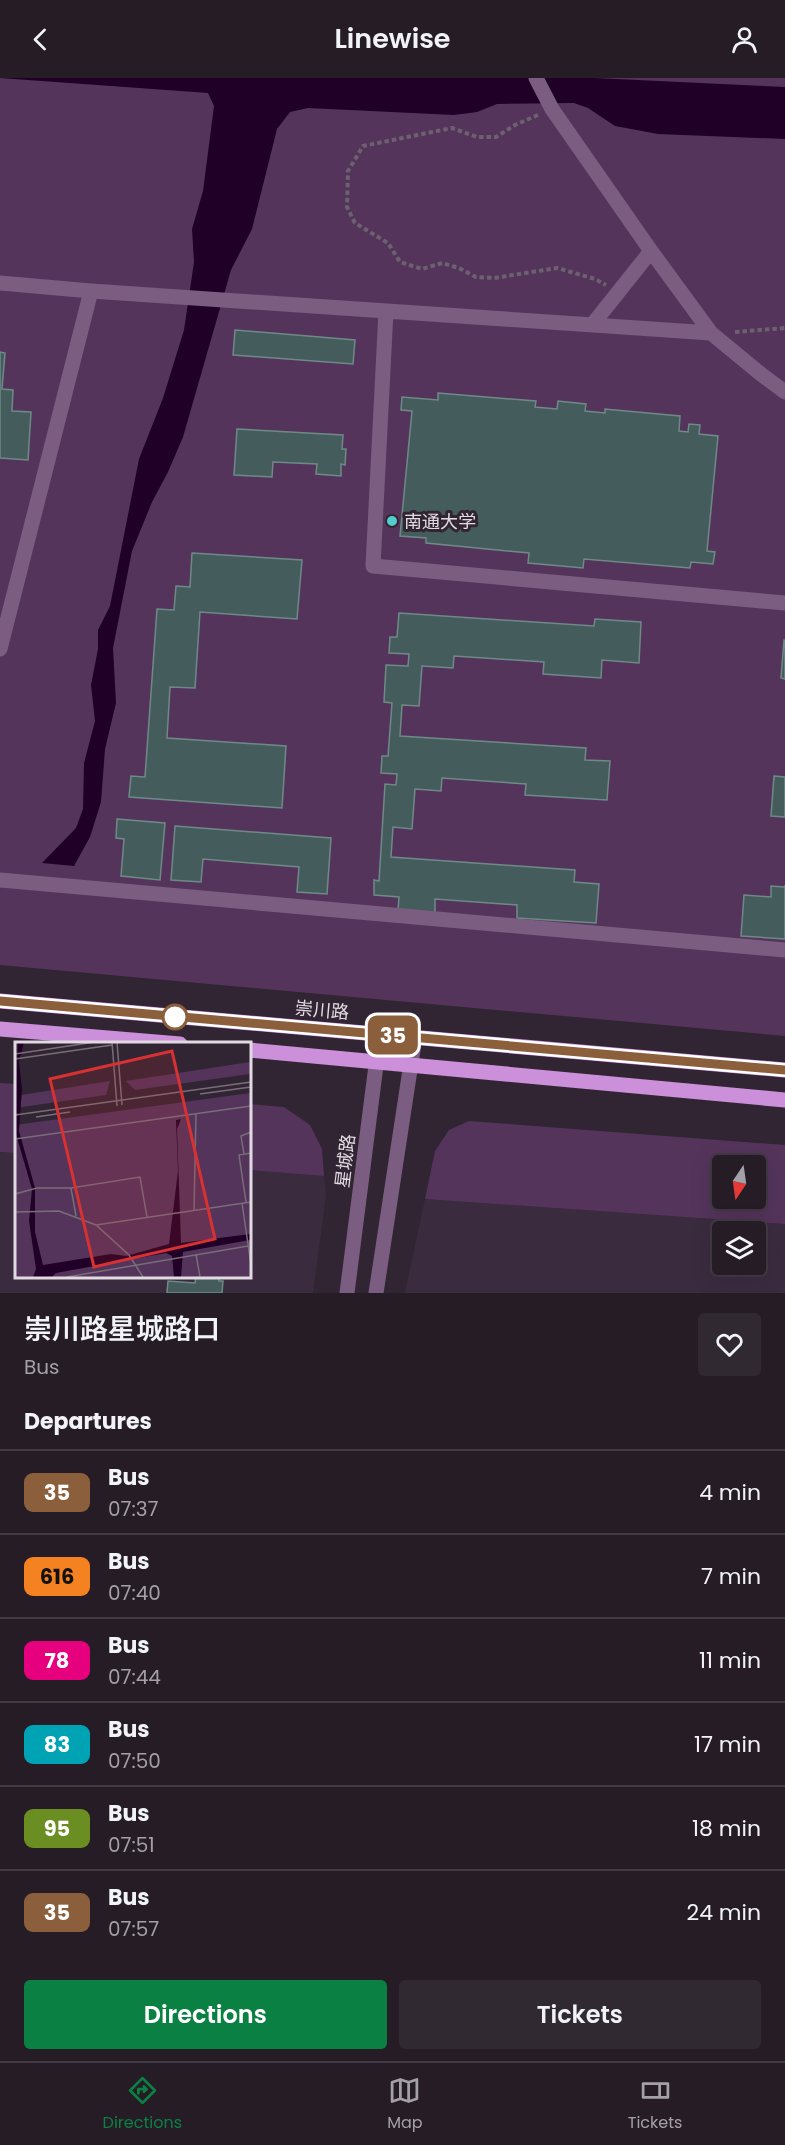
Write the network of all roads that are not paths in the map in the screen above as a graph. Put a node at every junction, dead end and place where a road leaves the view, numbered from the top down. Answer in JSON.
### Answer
{"nodes":[{"id":1,"x":536,"y":78,"type":"edge"},
{"id":2,"x":651,"y":252,"type":"junction"},
{"id":3,"x":0,"y":283,"type":"edge"},
{"id":4,"x":91,"y":291,"type":"junction"},
{"id":5,"x":386,"y":311,"type":"junction"},
{"id":6,"x":592,"y":325,"type":"junction"},
{"id":7,"x":711,"y":333,"type":"junction"},
{"id":8,"x":785,"y":392,"type":"edge"},
{"id":9,"x":785,"y":603,"type":"edge"},
{"id":10,"x":0,"y":649,"type":"edge"},
{"id":11,"x":0,"y":880,"type":"edge"},
{"id":12,"x":785,"y":950,"type":"edge"},
{"id":13,"x":0,"y":1001,"type":"edge"},
{"id":14,"x":0,"y":1029,"type":"edge"},
{"id":15,"x":380,"y":1034,"type":"junction"},
{"id":16,"x":415,"y":1037,"type":"junction"},
{"id":17,"x":156,"y":1042,"type":"edge"},
{"id":18,"x":250,"y":1050,"type":"edge"},
{"id":19,"x":377,"y":1060,"type":"junction"},
{"id":20,"x":411,"y":1064,"type":"junction"},
{"id":21,"x":785,"y":1070,"type":"edge"},
{"id":22,"x":785,"y":1100,"type":"edge"},
{"id":23,"x":347,"y":1293,"type":"edge"},
{"id":24,"x":376,"y":1293,"type":"edge"}],
"edges":[{"from":1,"to":2,"type":"street"},
{"from":2,"to":6,"type":"street"},
{"from":2,"to":7,"type":"street"},
{"from":3,"to":4,"type":"street"},
{"from":4,"to":5,"type":"street"},
{"from":4,"to":10,"type":"street"},
{"from":5,"to":6,"type":"street"},
{"from":5,"to":9,"type":"street"},
{"from":6,"to":7,"type":"street"},
{"from":7,"to":8,"type":"street"},
{"from":11,"to":12,"type":"street"},
{"from":13,"to":15,"type":"main road","name":"崇川路"},
{"from":14,"to":17,"type":"main road"},
{"from":15,"to":16,"type":"main road","name":"崇川路"},
{"from":15,"to":19,"type":"street","name":"星城路"},
{"from":16,"to":20,"type":"street"},
{"from":16,"to":21,"type":"main road","name":"崇川路"},
{"from":18,"to":19,"type":"main road"},
{"from":19,"to":20,"type":"main road"},
{"from":19,"to":23,"type":"street","name":"星城路"},
{"from":20,"to":22,"type":"main road"},
{"from":20,"to":24,"type":"street"}]}
